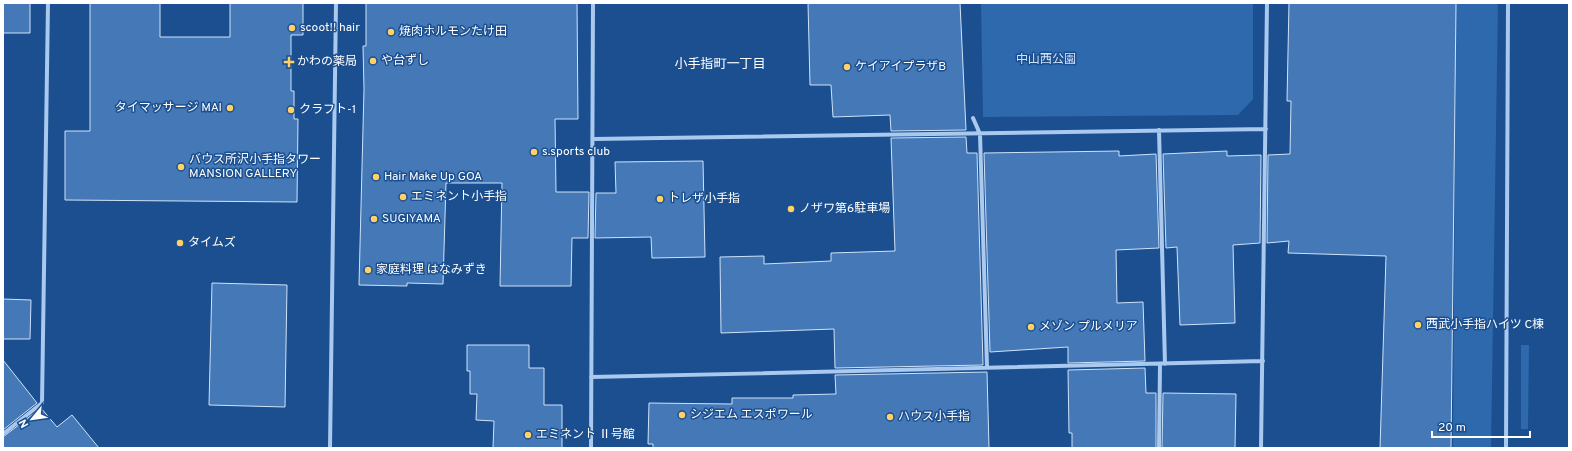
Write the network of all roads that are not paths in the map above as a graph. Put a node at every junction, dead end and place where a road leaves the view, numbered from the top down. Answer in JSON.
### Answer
{"nodes":[{"id":1,"x":48,"y":3,"type":"edge"},
{"id":2,"x":336,"y":3,"type":"edge"},
{"id":3,"x":593,"y":3,"type":"edge"},
{"id":4,"x":1267,"y":3,"type":"edge"},
{"id":5,"x":1508,"y":3,"type":"edge"},
{"id":6,"x":973,"y":118,"type":"dead end"},
{"id":7,"x":1266,"y":129,"type":"junction"},
{"id":8,"x":1159,"y":130,"type":"junction"},
{"id":9,"x":980,"y":134,"type":"junction"},
{"id":10,"x":593,"y":139,"type":"junction"},
{"id":11,"x":1262,"y":361,"type":"junction"},
{"id":12,"x":1165,"y":364,"type":"junction"},
{"id":13,"x":1160,"y":365,"type":"junction"},
{"id":14,"x":987,"y":367,"type":"junction"},
{"id":15,"x":591,"y":377,"type":"junction"},
{"id":16,"x":3,"y":434,"type":"edge"},
{"id":17,"x":330,"y":448,"type":"edge"},
{"id":18,"x":591,"y":448,"type":"edge"},
{"id":19,"x":1158,"y":448,"type":"edge"},
{"id":20,"x":1261,"y":448,"type":"edge"},
{"id":21,"x":1506,"y":448,"type":"edge"}],
"edges":[{"from":1,"to":16,"type":"street"},
{"from":2,"to":17,"type":"street"},
{"from":3,"to":10,"type":"street"},
{"from":4,"to":7,"type":"street"},
{"from":5,"to":21,"type":"street"},
{"from":6,"to":9,"type":"street"},
{"from":7,"to":8,"type":"street"},
{"from":7,"to":11,"type":"street"},
{"from":8,"to":9,"type":"street"},
{"from":8,"to":12,"type":"street"},
{"from":9,"to":10,"type":"street"},
{"from":9,"to":14,"type":"street"},
{"from":10,"to":15,"type":"street"},
{"from":11,"to":12,"type":"street"},
{"from":11,"to":20,"type":"street"},
{"from":12,"to":13,"type":"street"},
{"from":13,"to":14,"type":"street"},
{"from":13,"to":19,"type":"street"},
{"from":14,"to":15,"type":"street"},
{"from":15,"to":18,"type":"street"}]}
